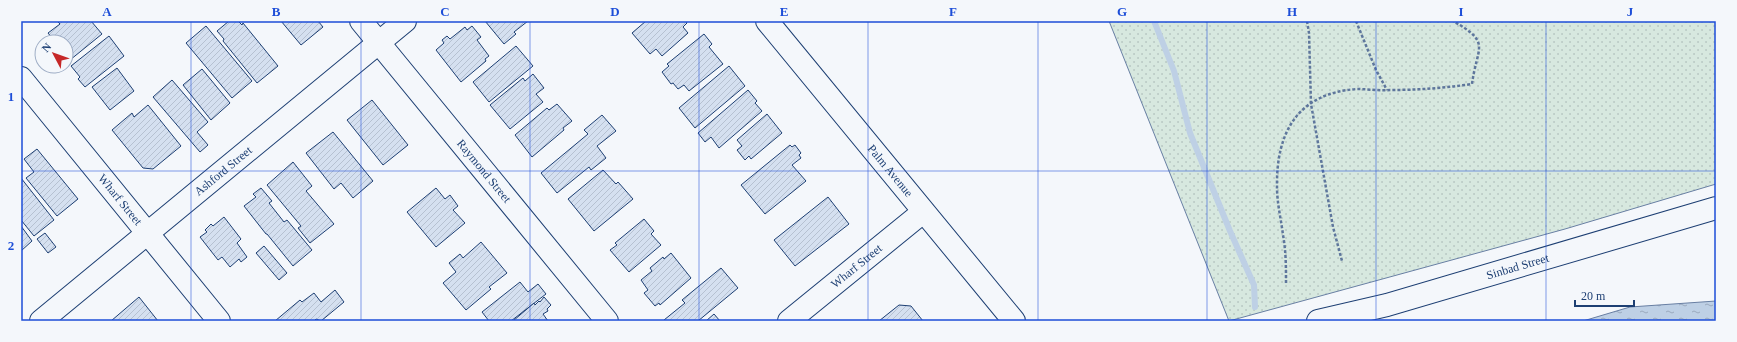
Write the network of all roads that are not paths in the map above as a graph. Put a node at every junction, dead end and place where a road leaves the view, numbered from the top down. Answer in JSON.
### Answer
{"nodes":[{"id":1,"x":361,"y":21,"type":"edge"},
{"id":2,"x":405,"y":21,"type":"edge"},
{"id":3,"x":767,"y":21,"type":"edge"},
{"id":4,"x":378,"y":43,"type":"junction"},
{"id":5,"x":21,"y":78,"type":"edge"},
{"id":6,"x":1716,"y":208,"type":"edge"},
{"id":7,"x":923,"y":212,"type":"junction"},
{"id":8,"x":147,"y":233,"type":"junction"},
{"id":9,"x":41,"y":321,"type":"edge"},
{"id":10,"x":219,"y":321,"type":"edge"},
{"id":11,"x":607,"y":321,"type":"edge"},
{"id":12,"x":790,"y":321,"type":"edge"},
{"id":13,"x":1014,"y":321,"type":"edge"},
{"id":14,"x":1318,"y":321,"type":"edge"}],
"edges":[{"from":1,"to":4,"type":"street","name":"Raymond Street"},
{"from":2,"to":4,"type":"street","name":"Ashford Street"},
{"from":3,"to":7,"type":"street","name":"Palm Avenue"},
{"from":4,"to":8,"type":"street","name":"Ashford Street"},
{"from":4,"to":11,"type":"street","name":"Raymond Street"},
{"from":5,"to":8,"type":"street","name":"Wharf Street"},
{"from":6,"to":14,"type":"street","name":"Sinbad Street"},
{"from":7,"to":12,"type":"street","name":"Wharf Street"},
{"from":7,"to":13,"type":"street","name":"Palm Avenue"},
{"from":8,"to":9,"type":"street","name":"Ashford Street"},
{"from":8,"to":10,"type":"street","name":"Wharf Street"}]}
